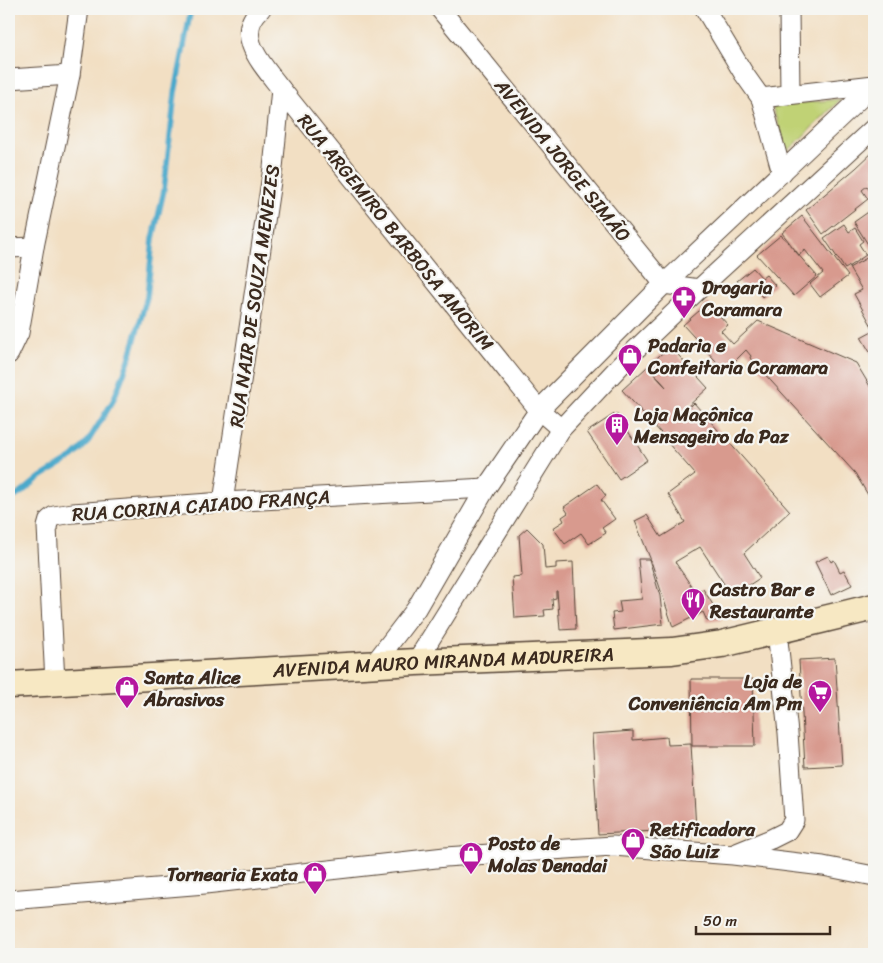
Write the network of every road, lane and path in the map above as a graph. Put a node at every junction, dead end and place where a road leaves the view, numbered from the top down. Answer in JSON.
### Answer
{"nodes":[{"id":1,"x":79,"y":9,"type":"edge"},
{"id":2,"x":261,"y":9,"type":"edge"},
{"id":3,"x":440,"y":9,"type":"edge"},
{"id":4,"x":705,"y":9,"type":"edge"},
{"id":5,"x":789,"y":9,"type":"edge"},
{"id":6,"x":70,"y":75,"type":"junction"},
{"id":7,"x":9,"y":79,"type":"edge"},
{"id":8,"x":874,"y":85,"type":"edge"},
{"id":9,"x":281,"y":89,"type":"junction"},
{"id":10,"x":790,"y":94,"type":"junction"},
{"id":11,"x":761,"y":98,"type":"junction"},
{"id":12,"x":874,"y":128,"type":"edge"},
{"id":13,"x":782,"y":173,"type":"junction"},
{"id":14,"x":735,"y":218,"type":"junction"},
{"id":15,"x":754,"y":238,"type":"junction"},
{"id":16,"x":34,"y":246,"type":"junction"},
{"id":17,"x":9,"y":248,"type":"edge"},
{"id":18,"x":664,"y":284,"type":"junction"},
{"id":19,"x":699,"y":289,"type":"junction"},
{"id":20,"x":9,"y":354,"type":"edge"},
{"id":21,"x":539,"y":410,"type":"junction"},
{"id":22,"x":561,"y":429,"type":"junction"},
{"id":23,"x":486,"y":488,"type":"junction"},
{"id":24,"x":223,"y":502,"type":"junction"},
{"id":25,"x":874,"y":607,"type":"edge"},
{"id":26,"x":777,"y":631,"type":"junction"},
{"id":27,"x":416,"y":662,"type":"junction"},
{"id":28,"x":374,"y":664,"type":"junction"},
{"id":29,"x":55,"y":682,"type":"junction"},
{"id":30,"x":9,"y":684,"type":"edge"},
{"id":31,"x":733,"y":855,"type":"junction"},
{"id":32,"x":874,"y":876,"type":"edge"},
{"id":33,"x":9,"y":900,"type":"edge"}],
"edges":[{"from":1,"to":6,"type":"street"},
{"from":2,"to":9,"type":"street","name":"RUA ARGEMIRO BARBOSA AMORIM"},
{"from":3,"to":18,"type":"street","name":"AVENIDA JORGE SIMÃO"},
{"from":4,"to":11,"type":"street"},
{"from":5,"to":10,"type":"street"},
{"from":6,"to":7,"type":"street"},
{"from":6,"to":16,"type":"street"},
{"from":8,"to":10,"type":"street"},
{"from":8,"to":13,"type":"street"},
{"from":9,"to":21,"type":"street","name":"RUA ARGEMIRO BARBOSA AMORIM"},
{"from":9,"to":24,"type":"street","name":"RUA NAIR DE SOUZA MENEZES"},
{"from":10,"to":11,"type":"street"},
{"from":11,"to":13,"type":"street"},
{"from":12,"to":15,"type":"street"},
{"from":13,"to":14,"type":"street"},
{"from":14,"to":15,"type":"street"},
{"from":14,"to":18,"type":"street"},
{"from":15,"to":19,"type":"street"},
{"from":16,"to":17,"type":"street"},
{"from":16,"to":20,"type":"street"},
{"from":18,"to":19,"type":"street"},
{"from":18,"to":21,"type":"street"},
{"from":19,"to":22,"type":"street"},
{"from":21,"to":22,"type":"street","name":"RUA ARGEMIRO BARBOSA AMORIM"},
{"from":21,"to":23,"type":"street"},
{"from":22,"to":27,"type":"street"},
{"from":23,"to":24,"type":"street","name":"RUA CORINA CAIADO FRANÇA"},
{"from":23,"to":28,"type":"street"},
{"from":24,"to":29,"type":"street","name":"RUA CORINA CAIADO FRANÇA"},
{"from":25,"to":26,"type":"main road","name":"AVENIDA MAURO MIRANDA MADUREIRA"},
{"from":26,"to":27,"type":"main road","name":"AVENIDA MAURO MIRANDA MADUREIRA"},
{"from":26,"to":31,"type":"street"},
{"from":27,"to":28,"type":"main road","name":"AVENIDA MAURO MIRANDA MADUREIRA"},
{"from":28,"to":29,"type":"main road","name":"AVENIDA MAURO MIRANDA MADUREIRA"},
{"from":29,"to":30,"type":"main road","name":"AVENIDA MAURO MIRANDA MADUREIRA"},
{"from":31,"to":32,"type":"street"},
{"from":31,"to":33,"type":"street"}]}
